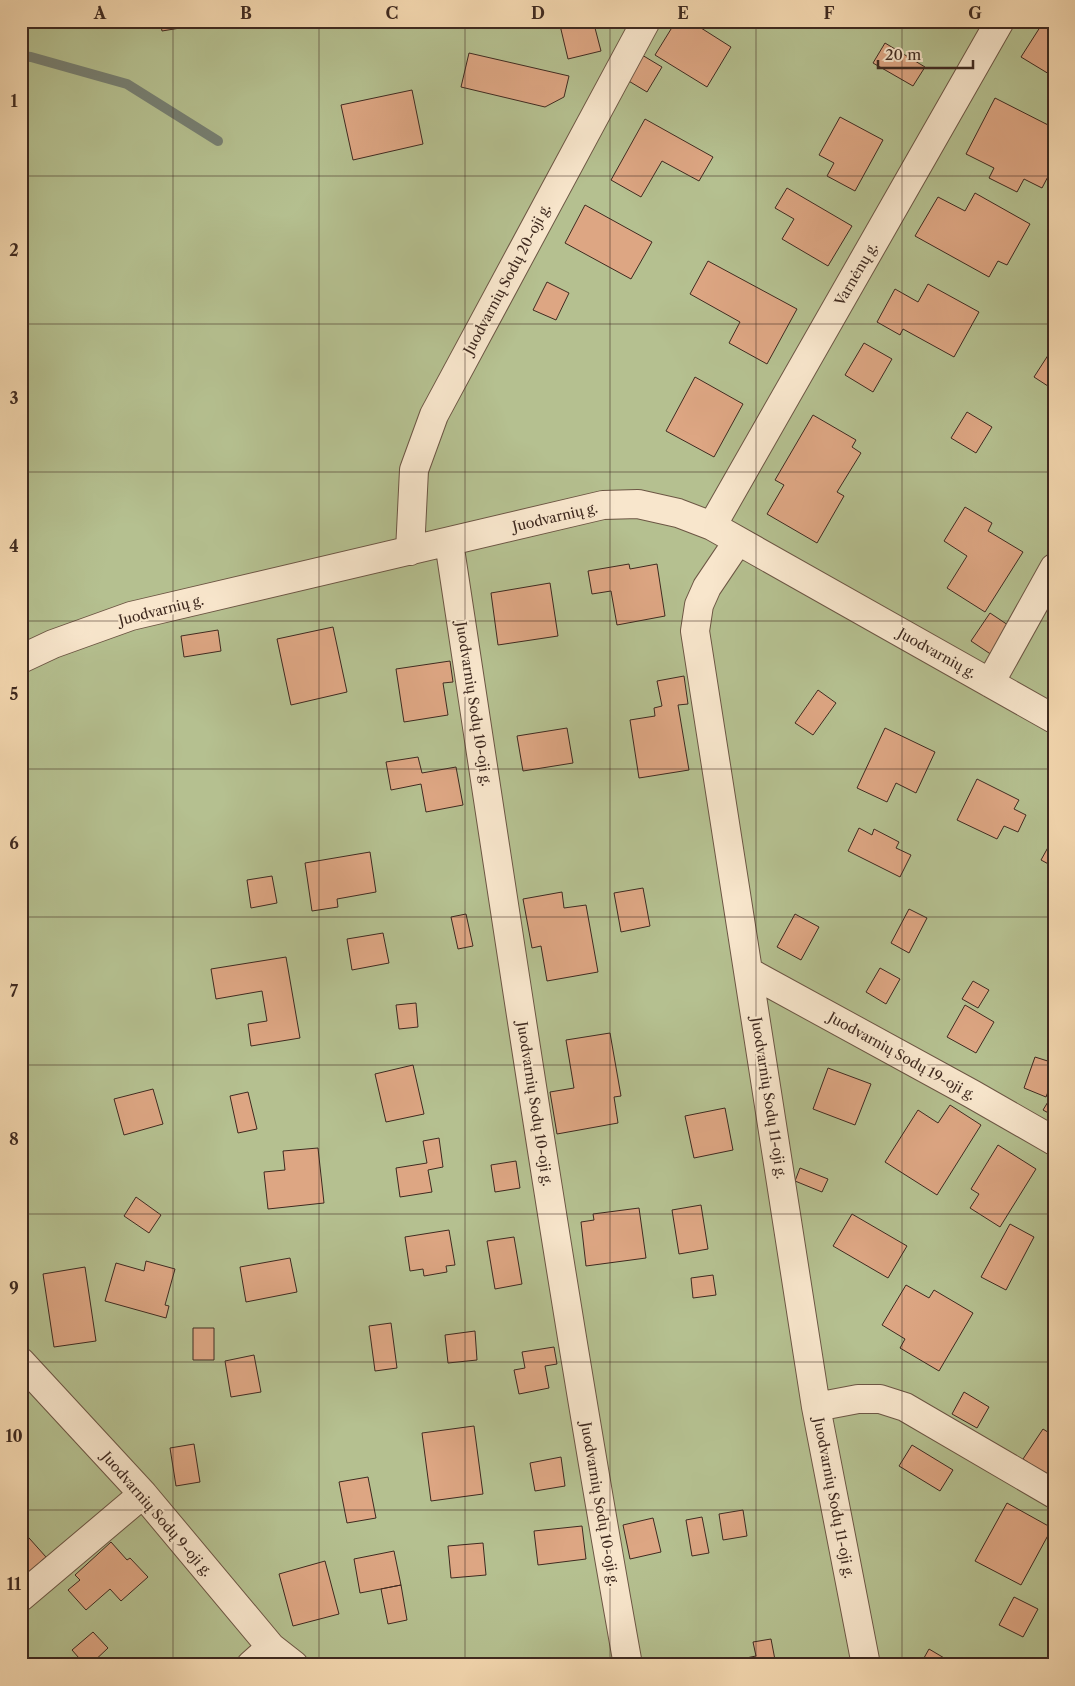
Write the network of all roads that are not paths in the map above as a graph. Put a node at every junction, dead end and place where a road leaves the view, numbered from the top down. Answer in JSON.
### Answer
{"nodes":[{"id":1,"x":646,"y":21,"type":"edge"},
{"id":2,"x":1000,"y":21,"type":"edge"},
{"id":3,"x":712,"y":526,"type":"junction"},
{"id":4,"x":738,"y":541,"type":"junction"},
{"id":5,"x":450,"y":542,"type":"junction"},
{"id":6,"x":410,"y":551,"type":"junction"},
{"id":7,"x":1054,"y":568,"type":"edge"},
{"id":8,"x":21,"y":658,"type":"edge"},
{"id":9,"x":990,"y":683,"type":"junction"},
{"id":10,"x":1054,"y":719,"type":"edge"},
{"id":11,"x":749,"y":972,"type":"junction"},
{"id":12,"x":1054,"y":1141,"type":"edge"},
{"id":13,"x":21,"y":1362,"type":"edge"},
{"id":14,"x":816,"y":1407,"type":"junction"},
{"id":15,"x":143,"y":1494,"type":"junction"},
{"id":16,"x":1054,"y":1494,"type":"edge"},
{"id":17,"x":21,"y":1597,"type":"edge"},
{"id":18,"x":271,"y":1647,"type":"junction"},
{"id":19,"x":251,"y":1665,"type":"edge"},
{"id":20,"x":294,"y":1665,"type":"edge"},
{"id":21,"x":628,"y":1665,"type":"edge"},
{"id":22,"x":866,"y":1665,"type":"edge"}],
"edges":[{"from":1,"to":6,"type":"street","name":"Juodvarnių Sodų 20-oji g."},
{"from":2,"to":3,"type":"street","name":"Varnėnų g."},
{"from":3,"to":4,"type":"street","name":"Juodvarnių g."},
{"from":3,"to":5,"type":"street","name":"Juodvarnių g."},
{"from":4,"to":9,"type":"street","name":"Juodvarnių g."},
{"from":4,"to":11,"type":"street","name":"Juodvarnių Sodų 11-oji g."},
{"from":5,"to":6,"type":"street","name":"Juodvarnių g."},
{"from":5,"to":21,"type":"street","name":"Juodvarnių Sodų 10-oji g."},
{"from":6,"to":8,"type":"street","name":"Juodvarnių g."},
{"from":7,"to":9,"type":"street"},
{"from":9,"to":10,"type":"street","name":"Juodvarnių g."},
{"from":11,"to":12,"type":"street","name":"Juodvarnių Sodų 19-oji g."},
{"from":11,"to":14,"type":"street","name":"Juodvarnių Sodų 11-oji g."},
{"from":13,"to":15,"type":"street","name":"Juodvarnių Sodų 9-oji g."},
{"from":14,"to":16,"type":"street"},
{"from":14,"to":22,"type":"street","name":"Juodvarnių Sodų 11-oji g."},
{"from":15,"to":17,"type":"street"},
{"from":15,"to":18,"type":"street","name":"Juodvarnių Sodų 9-oji g."},
{"from":18,"to":19,"type":"street"},
{"from":18,"to":20,"type":"street","name":"Juodvarnių Sodų 9-oji g."}]}
